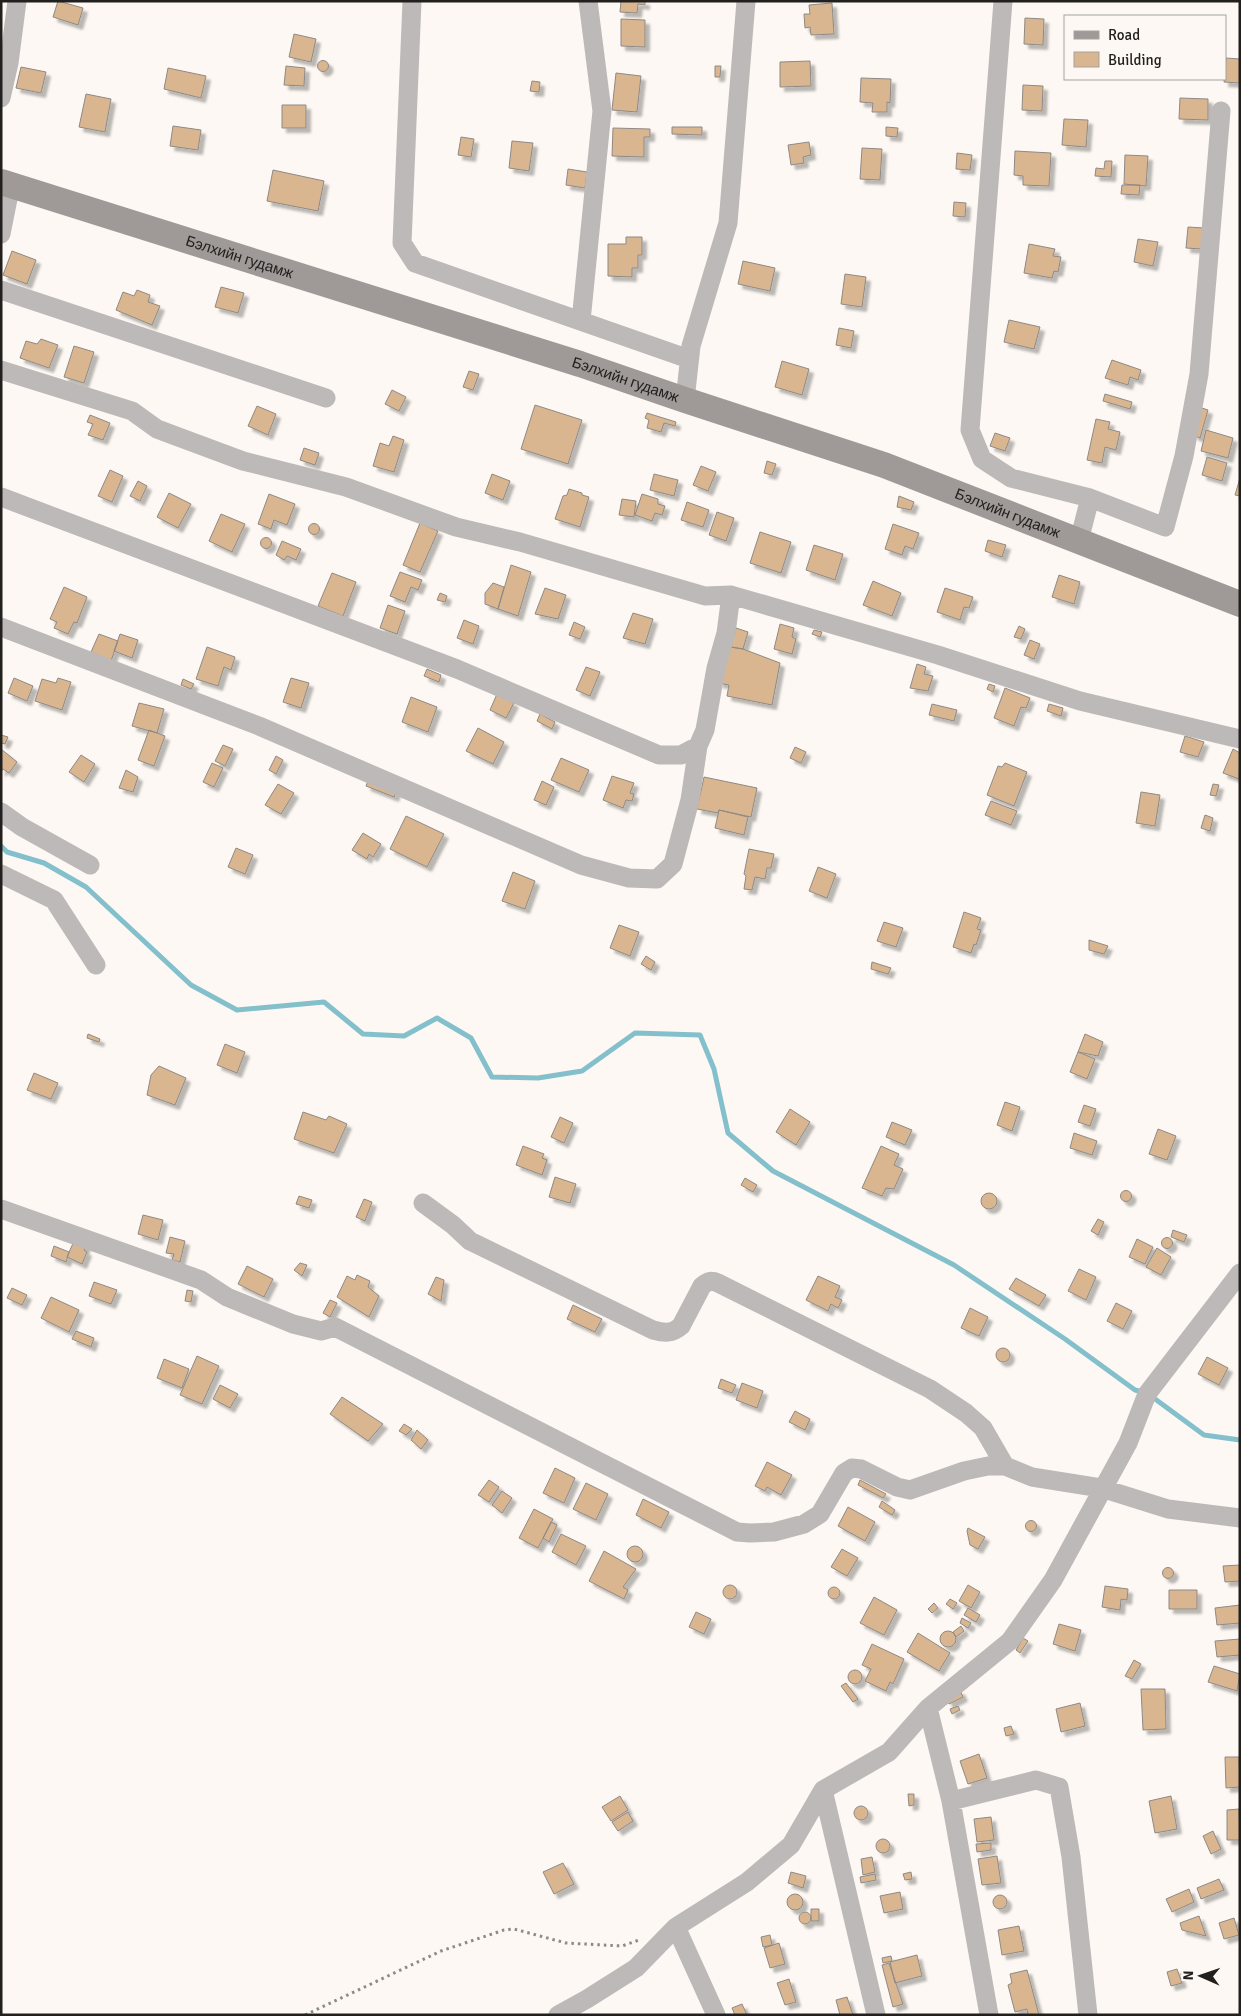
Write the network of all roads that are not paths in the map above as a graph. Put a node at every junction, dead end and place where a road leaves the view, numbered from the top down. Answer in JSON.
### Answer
{"nodes":[{"id":1,"x":17,"y":1,"type":"edge"},
{"id":2,"x":412,"y":1,"type":"edge"},
{"id":3,"x":588,"y":1,"type":"edge"},
{"id":4,"x":746,"y":1,"type":"edge"},
{"id":5,"x":1003,"y":1,"type":"edge"},
{"id":6,"x":1,"y":98,"type":"edge"},
{"id":7,"x":1221,"y":111,"type":"dead end"},
{"id":8,"x":6,"y":183,"type":"edge"},
{"id":9,"x":1,"y":234,"type":"edge"},
{"id":10,"x":1,"y":290,"type":"edge"},
{"id":11,"x":581,"y":321,"type":"junction"},
{"id":12,"x":689,"y":359,"type":"junction"},
{"id":13,"x":1,"y":370,"type":"edge"},
{"id":14,"x":326,"y":398,"type":"dead end"},
{"id":15,"x":685,"y":400,"type":"junction"},
{"id":16,"x":1,"y":496,"type":"edge"},
{"id":17,"x":1090,"y":498,"type":"junction"},
{"id":18,"x":1079,"y":541,"type":"junction"},
{"id":19,"x":731,"y":595,"type":"junction"},
{"id":20,"x":1240,"y":604,"type":"edge"},
{"id":21,"x":1,"y":627,"type":"edge"},
{"id":22,"x":1240,"y":739,"type":"edge"},
{"id":23,"x":698,"y":746,"type":"junction"},
{"id":24,"x":1,"y":812,"type":"edge"},
{"id":25,"x":90,"y":865,"type":"dead end"},
{"id":26,"x":1,"y":874,"type":"edge"},
{"id":27,"x":96,"y":965,"type":"dead end"},
{"id":28,"x":423,"y":1203,"type":"dead end"},
{"id":29,"x":1,"y":1209,"type":"edge"},
{"id":30,"x":1240,"y":1273,"type":"edge"},
{"id":31,"x":1005,"y":1466,"type":"junction"},
{"id":32,"x":1101,"y":1488,"type":"junction"},
{"id":33,"x":1240,"y":1518,"type":"edge"},
{"id":34,"x":928,"y":1708,"type":"junction"},
{"id":35,"x":823,"y":1790,"type":"junction"},
{"id":36,"x":951,"y":1801,"type":"junction"},
{"id":37,"x":676,"y":1927,"type":"junction"},
{"id":38,"x":590,"y":2007,"type":"edge"},
{"id":39,"x":558,"y":2015,"type":"edge"},
{"id":40,"x":716,"y":2015,"type":"edge"},
{"id":41,"x":876,"y":2015,"type":"edge"},
{"id":42,"x":990,"y":2015,"type":"edge"},
{"id":43,"x":1088,"y":2015,"type":"edge"}],
"edges":[{"from":1,"to":6,"type":"street"},
{"from":2,"to":11,"type":"street"},
{"from":3,"to":11,"type":"street"},
{"from":4,"to":12,"type":"street"},
{"from":5,"to":17,"type":"street"},
{"from":7,"to":17,"type":"street"},
{"from":8,"to":9,"type":"street"},
{"from":8,"to":15,"type":"main road","name":"Бэлхийн гудамж"},
{"from":10,"to":14,"type":"street"},
{"from":11,"to":12,"type":"street"},
{"from":12,"to":15,"type":"street"},
{"from":13,"to":19,"type":"street"},
{"from":15,"to":18,"type":"main road","name":"Бэлхийн гудамж"},
{"from":16,"to":23,"type":"street"},
{"from":17,"to":18,"type":"street"},
{"from":18,"to":20,"type":"main road","name":"Бэлхийн гудамж"},
{"from":19,"to":22,"type":"street"},
{"from":19,"to":23,"type":"street"},
{"from":21,"to":23,"type":"street"},
{"from":24,"to":25,"type":"street"},
{"from":26,"to":27,"type":"street"},
{"from":28,"to":31,"type":"street"},
{"from":29,"to":31,"type":"street"},
{"from":30,"to":32,"type":"street"},
{"from":31,"to":32,"type":"street"},
{"from":32,"to":33,"type":"street"},
{"from":32,"to":34,"type":"street"},
{"from":34,"to":35,"type":"street"},
{"from":34,"to":36,"type":"street"},
{"from":35,"to":37,"type":"street"},
{"from":35,"to":41,"type":"street"},
{"from":36,"to":42,"type":"street"},
{"from":36,"to":43,"type":"street"},
{"from":37,"to":38,"type":"street"},
{"from":37,"to":40,"type":"street"},
{"from":38,"to":39,"type":"street"}]}
